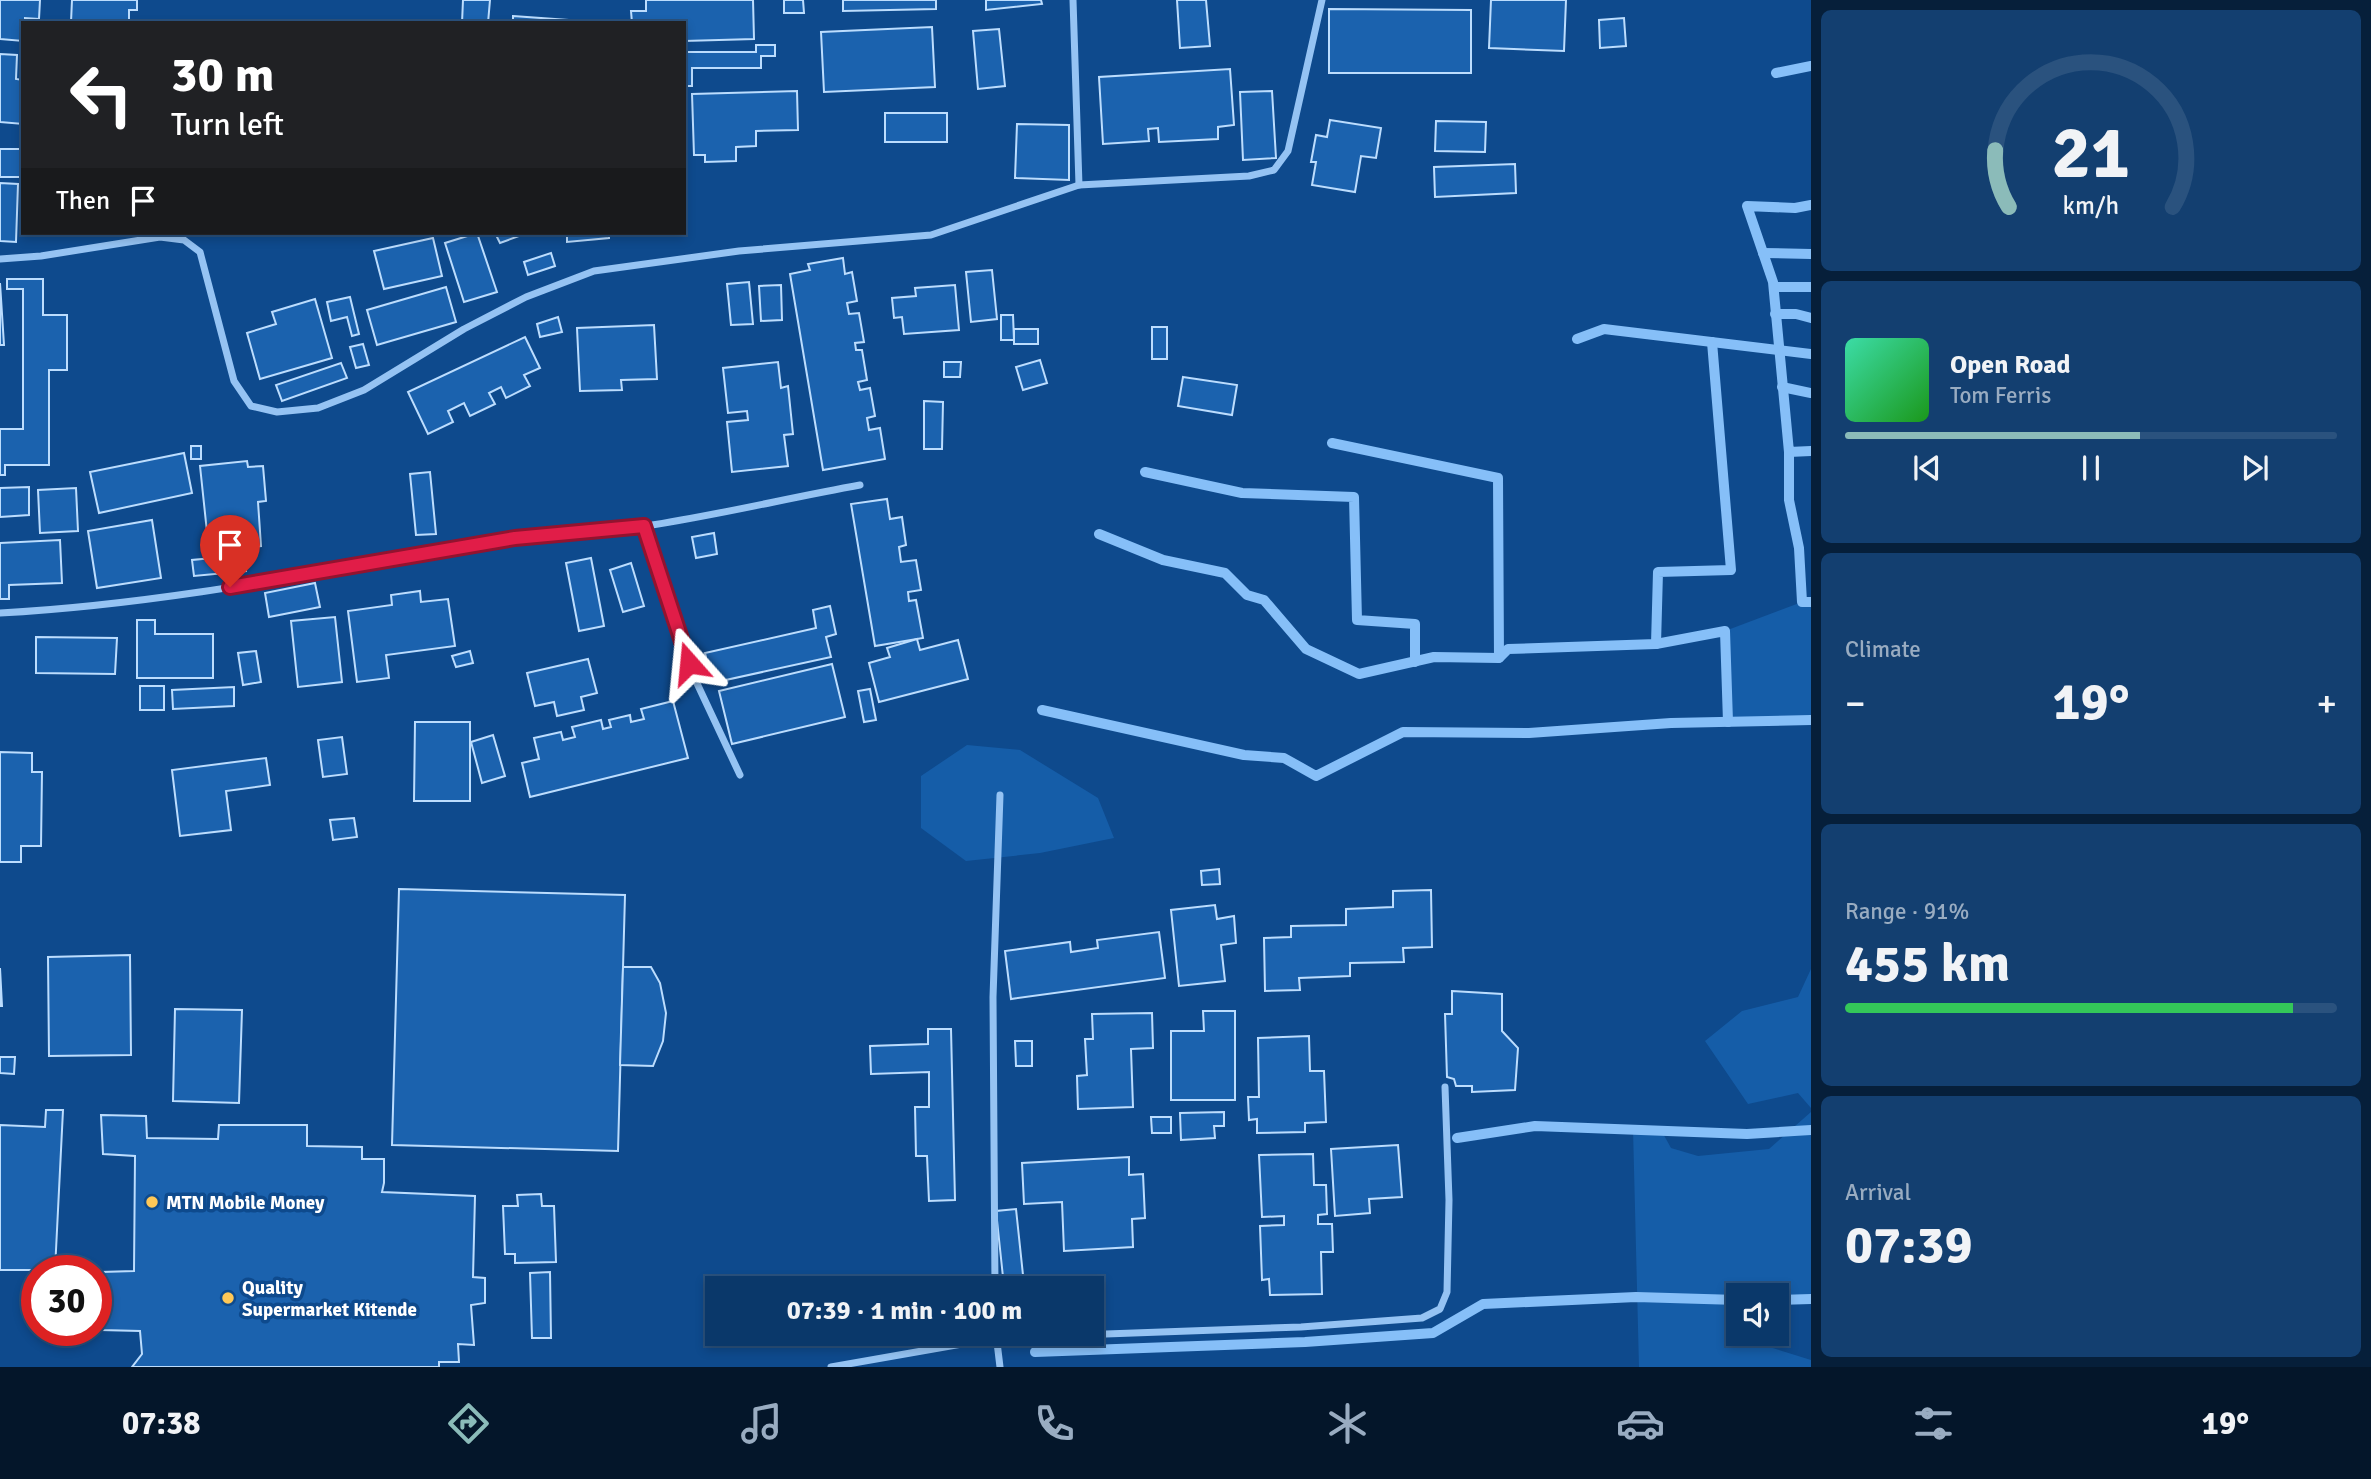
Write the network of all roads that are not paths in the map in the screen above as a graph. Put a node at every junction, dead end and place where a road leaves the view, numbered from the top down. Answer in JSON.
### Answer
{"nodes":[{"id":1,"x":1073,"y":0,"type":"edge"},
{"id":2,"x":1322,"y":0,"type":"edge"},
{"id":3,"x":1079,"y":185,"type":"junction"},
{"id":4,"x":0,"y":260,"type":"edge"},
{"id":5,"x":860,"y":485,"type":"dead end"},
{"id":6,"x":644,"y":526,"type":"junction"},
{"id":7,"x":0,"y":613,"type":"edge"},
{"id":8,"x":740,"y":775,"type":"dead end"},
{"id":9,"x":1000,"y":794,"type":"dead end"},
{"id":10,"x":1446,"y":1087,"type":"dead end"},
{"id":11,"x":995,"y":1276,"type":"edge"},
{"id":12,"x":1104,"y":1333,"type":"edge"},
{"id":13,"x":943,"y":1346,"type":"edge"},
{"id":14,"x":997,"y":1346,"type":"edge"},
{"id":15,"x":831,"y":1367,"type":"edge"},
{"id":16,"x":1000,"y":1367,"type":"edge"}],
"edges":[{"from":1,"to":3,"type":"street"},
{"from":2,"to":3,"type":"street"},
{"from":3,"to":4,"type":"street"},
{"from":5,"to":6,"type":"street"},
{"from":6,"to":7,"type":"street"},
{"from":6,"to":8,"type":"street"},
{"from":9,"to":11,"type":"street"},
{"from":10,"to":12,"type":"street"},
{"from":13,"to":15,"type":"street"},
{"from":14,"to":16,"type":"street"}]}
